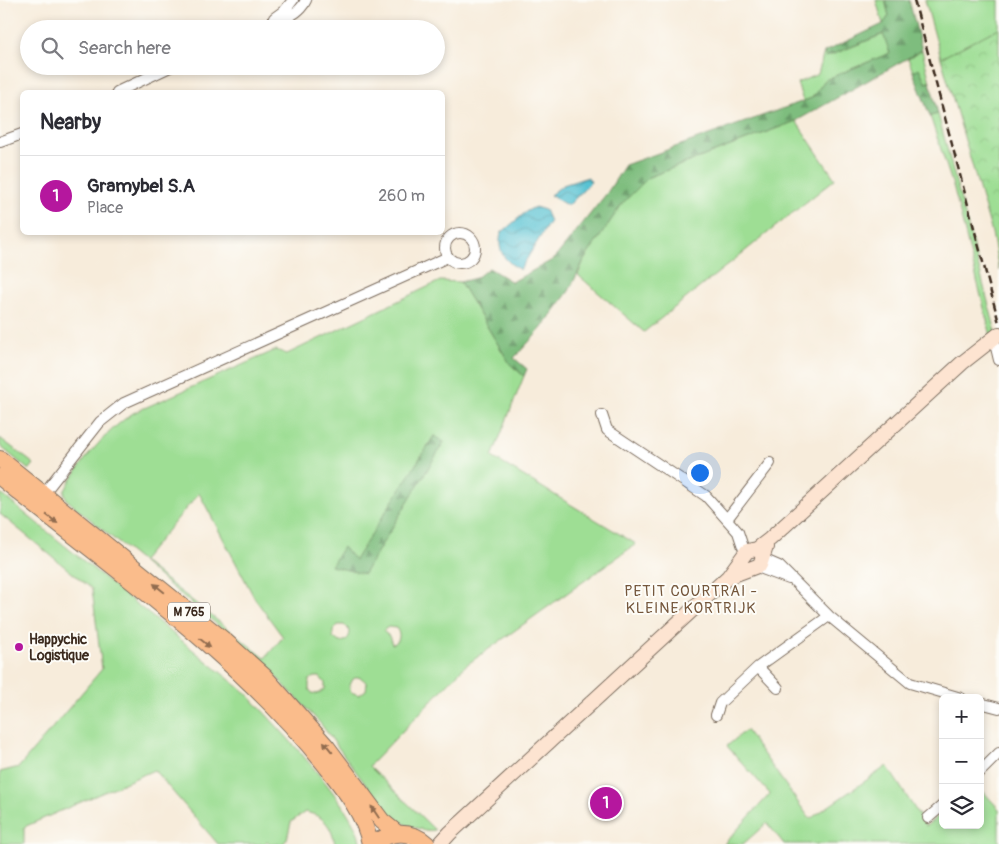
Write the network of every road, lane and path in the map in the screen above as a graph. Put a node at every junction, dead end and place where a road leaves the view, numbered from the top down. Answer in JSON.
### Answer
{"nodes":[{"id":1,"x":293,"y":0,"type":"edge"},
{"id":2,"x":306,"y":0,"type":"edge"},
{"id":3,"x":271,"y":20,"type":"edge"},
{"id":4,"x":277,"y":20,"type":"edge"},
{"id":5,"x":153,"y":75,"type":"edge"},
{"id":6,"x":121,"y":90,"type":"edge"},
{"id":7,"x":20,"y":135,"type":"edge"},
{"id":8,"x":0,"y":142,"type":"edge"},
{"id":9,"x":448,"y":257,"type":"dead end"},
{"id":10,"x":996,"y":337,"type":"edge"},
{"id":11,"x":999,"y":360,"type":"edge"},
{"id":12,"x":602,"y":415,"type":"dead end"},
{"id":13,"x":0,"y":460,"type":"edge"},
{"id":14,"x":770,"y":463,"type":"dead end"},
{"id":15,"x":0,"y":477,"type":"edge"},
{"id":16,"x":39,"y":500,"type":"junction"},
{"id":17,"x":728,"y":519,"type":"junction"},
{"id":18,"x":754,"y":557,"type":"junction"},
{"id":19,"x":829,"y":616,"type":"junction"},
{"id":20,"x":758,"y":668,"type":"junction"},
{"id":21,"x":778,"y":688,"type":"dead end"},
{"id":22,"x":947,"y":694,"type":"edge"},
{"id":23,"x":984,"y":704,"type":"edge"},
{"id":24,"x":999,"y":708,"type":"edge"},
{"id":25,"x":716,"y":715,"type":"dead end"},
{"id":26,"x":999,"y":753,"type":"edge"},
{"id":27,"x":984,"y":768,"type":"edge"},
{"id":28,"x":353,"y":791,"type":"junction"},
{"id":29,"x":939,"y":808,"type":"edge"},
{"id":30,"x":928,"y":818,"type":"dead end"},
{"id":31,"x":450,"y":833,"type":"junction"},
{"id":32,"x":398,"y":834,"type":"junction"},
{"id":33,"x":425,"y":842,"type":"edge"},
{"id":34,"x":370,"y":844,"type":"edge"},
{"id":35,"x":374,"y":844,"type":"edge"},
{"id":36,"x":440,"y":844,"type":"edge"}],
"edges":[{"from":1,"to":3,"type":"street"},
{"from":2,"to":4,"type":"street"},
{"from":5,"to":6,"type":"street"},
{"from":7,"to":8,"type":"street"},
{"from":9,"to":16,"type":"street"},
{"from":10,"to":11,"type":"street"},
{"from":10,"to":18,"type":"street"},
{"from":12,"to":17,"type":"street"},
{"from":13,"to":16,"type":"main road","number":"M 765"},
{"from":14,"to":17,"type":"street"},
{"from":15,"to":16,"type":"main road","number":"M 765"},
{"from":16,"to":28,"type":"main road","number":"M 765"},
{"from":17,"to":18,"type":"street"},
{"from":18,"to":19,"type":"street"},
{"from":18,"to":31,"type":"street"},
{"from":19,"to":20,"type":"street"},
{"from":19,"to":22,"type":"street"},
{"from":20,"to":21,"type":"street"},
{"from":20,"to":25,"type":"street"},
{"from":23,"to":24,"type":"street"},
{"from":26,"to":27,"type":"street"},
{"from":32,"to":28,"type":"main road","one_way":true},
{"from":28,"to":34,"type":"main road"},
{"from":29,"to":30,"type":"street"},
{"from":31,"to":33,"type":"street"},
{"from":31,"to":36,"type":"street"},
{"from":32,"to":33,"type":"main road"},
{"from":32,"to":35,"type":"main road"}]}
